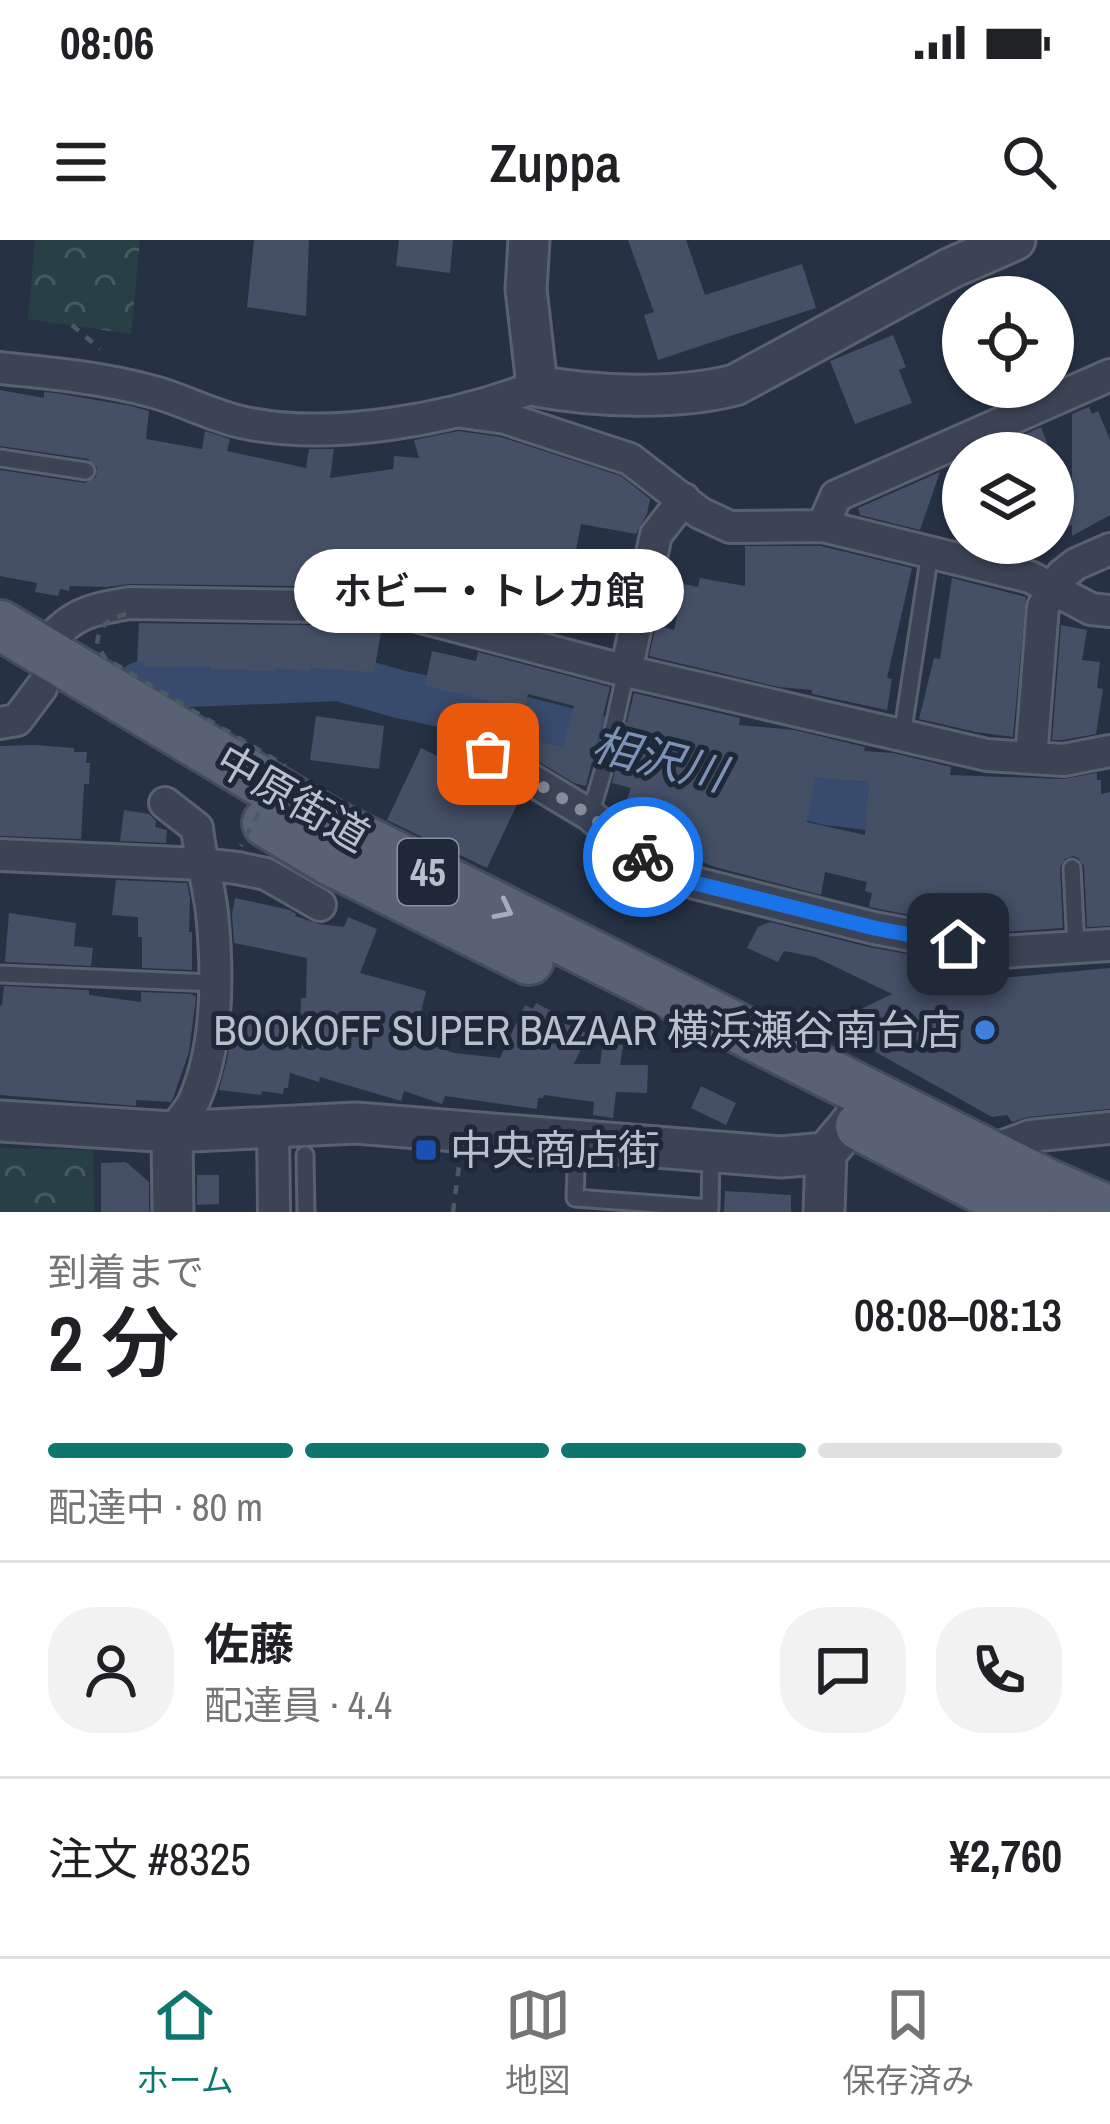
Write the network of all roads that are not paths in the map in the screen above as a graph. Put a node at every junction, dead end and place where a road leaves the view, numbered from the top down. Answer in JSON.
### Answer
{"nodes":[{"id":1,"x":529,"y":240,"type":"edge"},
{"id":2,"x":1015,"y":240,"type":"edge"},
{"id":3,"x":0,"y":368,"type":"edge"},
{"id":4,"x":1110,"y":375,"type":"edge"},
{"id":5,"x":537,"y":386,"type":"junction"},
{"id":6,"x":462,"y":412,"type":"junction"},
{"id":7,"x":0,"y":458,"type":"edge"},
{"id":8,"x":86,"y":471,"type":"dead end"},
{"id":9,"x":684,"y":499,"type":"junction"},
{"id":10,"x":823,"y":526,"type":"junction"},
{"id":11,"x":1110,"y":549,"type":"edge"},
{"id":12,"x":930,"y":553,"type":"junction"},
{"id":13,"x":1054,"y":588,"type":"junction"},
{"id":14,"x":1110,"y":610,"type":"edge"},
{"id":15,"x":0,"y":625,"type":"edge"},
{"id":16,"x":27,"y":667,"type":"edge"},
{"id":17,"x":626,"y":671,"type":"junction"},
{"id":18,"x":0,"y":723,"type":"edge"},
{"id":19,"x":457,"y":735,"type":"dead end"},
{"id":20,"x":902,"y":736,"type":"junction"},
{"id":21,"x":1110,"y":751,"type":"edge"},
{"id":22,"x":1031,"y":758,"type":"junction"},
{"id":23,"x":165,"y":803,"type":"dead end"},
{"id":24,"x":590,"y":815,"type":"junction"},
{"id":25,"x":0,"y":855,"type":"edge"},
{"id":26,"x":201,"y":864,"type":"junction"},
{"id":27,"x":1072,"y":868,"type":"dead end"},
{"id":28,"x":320,"y":905,"type":"dead end"},
{"id":29,"x":1110,"y":944,"type":"edge"},
{"id":30,"x":1076,"y":947,"type":"junction"},
{"id":31,"x":0,"y":974,"type":"edge"},
{"id":32,"x":215,"y":983,"type":"junction"},
{"id":33,"x":0,"y":1121,"type":"edge"},
{"id":34,"x":849,"y":1124,"type":"junction"},
{"id":35,"x":273,"y":1127,"type":"junction"},
{"id":36,"x":1110,"y":1128,"type":"edge"},
{"id":37,"x":172,"y":1132,"type":"junction"},
{"id":38,"x":577,"y":1140,"type":"junction"},
{"id":39,"x":711,"y":1151,"type":"junction"},
{"id":40,"x":305,"y":1155,"type":"dead end"},
{"id":41,"x":983,"y":1183,"type":"edge"},
{"id":42,"x":284,"y":1192,"type":"edge"},
{"id":43,"x":1110,"y":1196,"type":"edge"},
{"id":44,"x":1036,"y":1198,"type":"edge"},
{"id":45,"x":1110,"y":1211,"type":"edge"},
{"id":46,"x":173,"y":1212,"type":"edge"},
{"id":47,"x":305,"y":1212,"type":"edge"},
{"id":48,"x":824,"y":1212,"type":"edge"}],
"edges":[{"from":1,"to":5,"type":"street"},
{"from":2,"to":5,"type":"street"},
{"from":3,"to":6,"type":"street"},
{"from":4,"to":10,"type":"street"},
{"from":5,"to":6,"type":"street"},
{"from":6,"to":9,"type":"street"},
{"from":7,"to":8,"type":"lane"},
{"from":9,"to":10,"type":"street"},
{"from":9,"to":17,"type":"street"},
{"from":10,"to":12,"type":"street"},
{"from":11,"to":13,"type":"street"},
{"from":12,"to":13,"type":"street"},
{"from":12,"to":20,"type":"lane"},
{"from":13,"to":14,"type":"street"},
{"from":13,"to":22,"type":"street"},
{"from":15,"to":16,"type":"main road","name":"中原街道","number":"45"},
{"from":16,"to":17,"type":"street"},
{"from":16,"to":18,"type":"street"},
{"from":16,"to":34,"type":"main road","name":"中原街道","number":"45"},
{"from":17,"to":20,"type":"street"},
{"from":17,"to":24,"type":"lane"},
{"from":19,"to":24,"type":"street"},
{"from":20,"to":22,"type":"street"},
{"from":21,"to":22,"type":"street"},
{"from":23,"to":26,"type":"street"},
{"from":24,"to":30,"type":"street"},
{"from":25,"to":26,"type":"street"},
{"from":26,"to":28,"type":"street"},
{"from":26,"to":32,"type":"street"},
{"from":27,"to":30,"type":"lane"},
{"from":29,"to":30,"type":"street"},
{"from":31,"to":32,"type":"lane"},
{"from":32,"to":37,"type":"street"},
{"from":33,"to":37,"type":"street"},
{"from":34,"to":39,"type":"street"},
{"from":34,"to":41,"type":"main road","name":"中原街道","number":"45"},
{"from":34,"to":48,"type":"street"},
{"from":35,"to":37,"type":"street"},
{"from":35,"to":38,"type":"street"},
{"from":35,"to":42,"type":"street"},
{"from":36,"to":41,"type":"street"},
{"from":37,"to":46,"type":"street"},
{"from":38,"to":39,"type":"street"},
{"from":38,"to":39,"type":"lane"},
{"from":40,"to":42,"type":"lane"},
{"from":41,"to":44,"type":"main road","name":"中原街道","number":"45"},
{"from":42,"to":47,"type":"lane"},
{"from":43,"to":44,"type":"lane"},
{"from":44,"to":45,"type":"main road","name":"中原街道","number":"45"}]}
